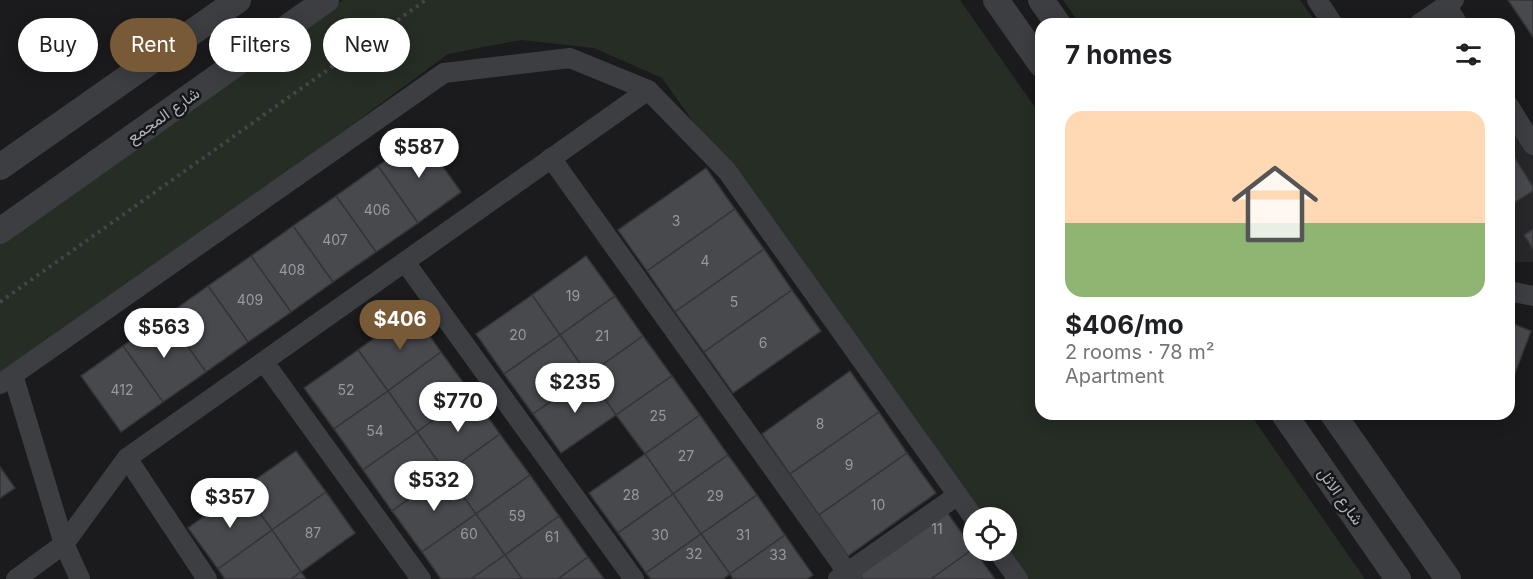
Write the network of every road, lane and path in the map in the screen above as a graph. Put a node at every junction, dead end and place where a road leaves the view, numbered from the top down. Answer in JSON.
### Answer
{"nodes":[{"id":1,"x":238,"y":0,"type":"edge"},
{"id":2,"x":326,"y":0,"type":"edge"},
{"id":3,"x":426,"y":0,"type":"edge"},
{"id":4,"x":996,"y":0,"type":"edge"},
{"id":5,"x":1041,"y":0,"type":"edge"},
{"id":6,"x":1317,"y":0,"type":"edge"},
{"id":7,"x":1450,"y":3,"type":"edge"},
{"id":8,"x":1054,"y":18,"type":"edge"},
{"id":9,"x":1329,"y":18,"type":"edge"},
{"id":10,"x":1428,"y":18,"type":"edge"},
{"id":11,"x":1456,"y":18,"type":"edge"},
{"id":12,"x":1035,"y":55,"type":"edge"},
{"id":13,"x":648,"y":90,"type":"junction"},
{"id":14,"x":1515,"y":116,"type":"edge"},
{"id":15,"x":1533,"y":145,"type":"edge"},
{"id":16,"x":551,"y":159,"type":"junction"},
{"id":17,"x":0,"y":167,"type":"edge"},
{"id":18,"x":0,"y":231,"type":"edge"},
{"id":19,"x":405,"y":262,"type":"junction"},
{"id":20,"x":1515,"y":292,"type":"edge"},
{"id":21,"x":1533,"y":296,"type":"edge"},
{"id":22,"x":0,"y":302,"type":"edge"},
{"id":23,"x":264,"y":362,"type":"junction"},
{"id":24,"x":7,"y":379,"type":"edge"},
{"id":25,"x":1288,"y":420,"type":"edge"},
{"id":26,"x":1338,"y":420,"type":"edge"},
{"id":27,"x":127,"y":458,"type":"junction"},
{"id":28,"x":958,"y":495,"type":"junction"},
{"id":29,"x":966,"y":507,"type":"edge"},
{"id":30,"x":64,"y":544,"type":"junction"},
{"id":31,"x":1005,"y":561,"type":"edge"},
{"id":32,"x":846,"y":577,"type":"edge"},
{"id":33,"x":16,"y":579,"type":"edge"},
{"id":34,"x":80,"y":579,"type":"edge"},
{"id":35,"x":207,"y":579,"type":"edge"},
{"id":36,"x":421,"y":579,"type":"edge"},
{"id":37,"x":634,"y":579,"type":"edge"},
{"id":38,"x":1018,"y":579,"type":"edge"},
{"id":39,"x":1398,"y":579,"type":"edge"},
{"id":40,"x":1448,"y":579,"type":"edge"}],
"edges":[{"from":1,"to":17,"type":"street"},
{"from":2,"to":18,"type":"street","name":"شارع المجمع"},
{"from":3,"to":22,"type":"path"},
{"from":4,"to":12,"type":"street"},
{"from":5,"to":8,"type":"street"},
{"from":6,"to":9,"type":"street"},
{"from":7,"to":10,"type":"street"},
{"from":7,"to":11,"type":"street"},
{"from":13,"to":16,"type":"street"},
{"from":13,"to":24,"type":"street"},
{"from":13,"to":28,"type":"street"},
{"from":14,"to":15,"type":"street"},
{"from":16,"to":19,"type":"street"},
{"from":16,"to":32,"type":"street"},
{"from":19,"to":23,"type":"street"},
{"from":19,"to":37,"type":"street"},
{"from":20,"to":21,"type":"street"},
{"from":23,"to":27,"type":"street"},
{"from":23,"to":36,"type":"street"},
{"from":24,"to":30,"type":"street"},
{"from":25,"to":39,"type":"street","name":"شارع الاثل"},
{"from":26,"to":40,"type":"street"},
{"from":27,"to":30,"type":"street"},
{"from":27,"to":35,"type":"street"},
{"from":28,"to":29,"type":"street"},
{"from":28,"to":32,"type":"street"},
{"from":30,"to":33,"type":"street"},
{"from":30,"to":34,"type":"street"},
{"from":31,"to":38,"type":"street"}]}
